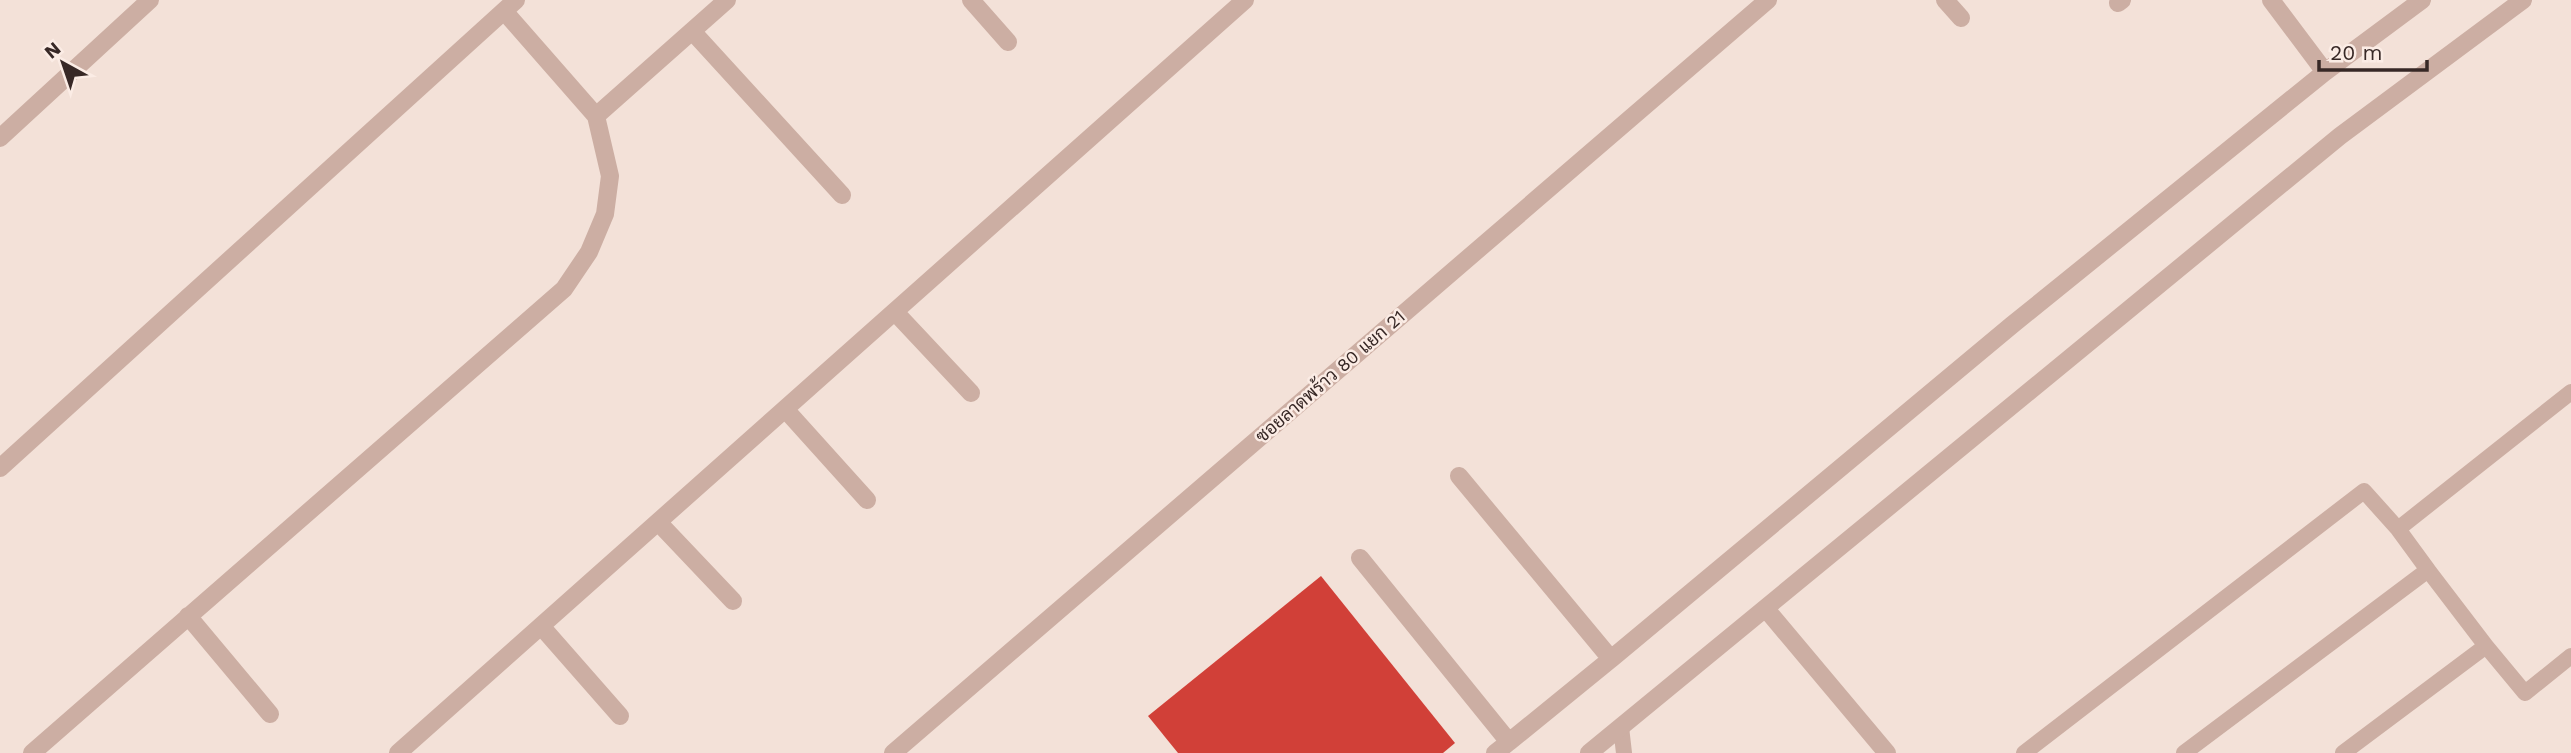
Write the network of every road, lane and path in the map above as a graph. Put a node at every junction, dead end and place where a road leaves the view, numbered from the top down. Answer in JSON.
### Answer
{"nodes":[{"id":1,"x":150,"y":0,"type":"edge"},
{"id":2,"x":727,"y":0,"type":"edge"},
{"id":3,"x":971,"y":0,"type":"edge"},
{"id":4,"x":1245,"y":0,"type":"edge"},
{"id":5,"x":1768,"y":0,"type":"edge"},
{"id":6,"x":1945,"y":0,"type":"edge"},
{"id":7,"x":2271,"y":0,"type":"edge"},
{"id":8,"x":2422,"y":0,"type":"edge"},
{"id":9,"x":2523,"y":0,"type":"edge"},
{"id":10,"x":510,"y":5,"type":"edge"},
{"id":11,"x":2400,"y":6,"type":"edge"},
{"id":12,"x":1961,"y":18,"type":"dead end"},
{"id":13,"x":692,"y":32,"type":"junction"},
{"id":14,"x":1008,"y":42,"type":"dead end"},
{"id":15,"x":2325,"y":72,"type":"junction"},
{"id":16,"x":596,"y":116,"type":"junction"},
{"id":17,"x":0,"y":138,"type":"edge"},
{"id":18,"x":842,"y":195,"type":"dead end"},
{"id":19,"x":895,"y":312,"type":"junction"},
{"id":20,"x":2571,"y":392,"type":"edge"},
{"id":21,"x":971,"y":394,"type":"dead end"},
{"id":22,"x":785,"y":409,"type":"junction"},
{"id":23,"x":0,"y":468,"type":"edge"},
{"id":24,"x":1460,"y":476,"type":"dead end"},
{"id":25,"x":867,"y":499,"type":"dead end"},
{"id":26,"x":658,"y":522,"type":"junction"},
{"id":27,"x":2399,"y":529,"type":"junction"},
{"id":28,"x":1360,"y":558,"type":"dead end"},
{"id":29,"x":2428,"y":570,"type":"junction"},
{"id":30,"x":733,"y":601,"type":"dead end"},
{"id":31,"x":1766,"y":609,"type":"junction"},
{"id":32,"x":188,"y":616,"type":"junction"},
{"id":33,"x":541,"y":626,"type":"junction"},
{"id":34,"x":2486,"y":646,"type":"junction"},
{"id":35,"x":2571,"y":656,"type":"edge"},
{"id":36,"x":1611,"y":659,"type":"junction"},
{"id":37,"x":270,"y":715,"type":"dead end"},
{"id":38,"x":620,"y":716,"type":"dead end"},
{"id":39,"x":1622,"y":727,"type":"junction"},
{"id":40,"x":1502,"y":747,"type":"edge"},
{"id":41,"x":32,"y":753,"type":"edge"},
{"id":42,"x":398,"y":753,"type":"edge"},
{"id":43,"x":893,"y":753,"type":"edge"},
{"id":44,"x":1589,"y":753,"type":"edge"},
{"id":45,"x":1624,"y":753,"type":"edge"},
{"id":46,"x":1887,"y":753,"type":"edge"},
{"id":47,"x":2024,"y":753,"type":"edge"},
{"id":48,"x":2184,"y":753,"type":"edge"},
{"id":49,"x":2343,"y":753,"type":"edge"}],
"edges":[{"from":1,"to":17,"type":"street"},
{"from":2,"to":13,"type":"street"},
{"from":3,"to":14,"type":"street"},
{"from":4,"to":19,"type":"street"},
{"from":5,"to":43,"type":"street","name":"ซอยลาดพร้าว 80 แยก 21"},
{"from":6,"to":12,"type":"street"},
{"from":7,"to":15,"type":"street"},
{"from":8,"to":11,"type":"street"},
{"from":9,"to":31,"type":"street"},
{"from":10,"to":16,"type":"street"},
{"from":10,"to":23,"type":"street"},
{"from":11,"to":15,"type":"street"},
{"from":13,"to":16,"type":"street"},
{"from":13,"to":18,"type":"street"},
{"from":15,"to":36,"type":"street"},
{"from":16,"to":32,"type":"street"},
{"from":19,"to":21,"type":"street"},
{"from":19,"to":22,"type":"street"},
{"from":20,"to":27,"type":"lane"},
{"from":22,"to":25,"type":"street"},
{"from":22,"to":26,"type":"street"},
{"from":24,"to":36,"type":"street"},
{"from":26,"to":30,"type":"street"},
{"from":26,"to":33,"type":"street"},
{"from":27,"to":29,"type":"lane"},
{"from":27,"to":47,"type":"lane"},
{"from":28,"to":40,"type":"street"},
{"from":29,"to":34,"type":"lane"},
{"from":29,"to":48,"type":"lane"},
{"from":31,"to":39,"type":"street"},
{"from":31,"to":46,"type":"street"},
{"from":32,"to":37,"type":"street"},
{"from":32,"to":41,"type":"street"},
{"from":33,"to":38,"type":"street"},
{"from":33,"to":42,"type":"street"},
{"from":34,"to":35,"type":"lane"},
{"from":34,"to":49,"type":"lane"},
{"from":36,"to":40,"type":"street"},
{"from":39,"to":44,"type":"street"},
{"from":39,"to":45,"type":"lane"}]}
